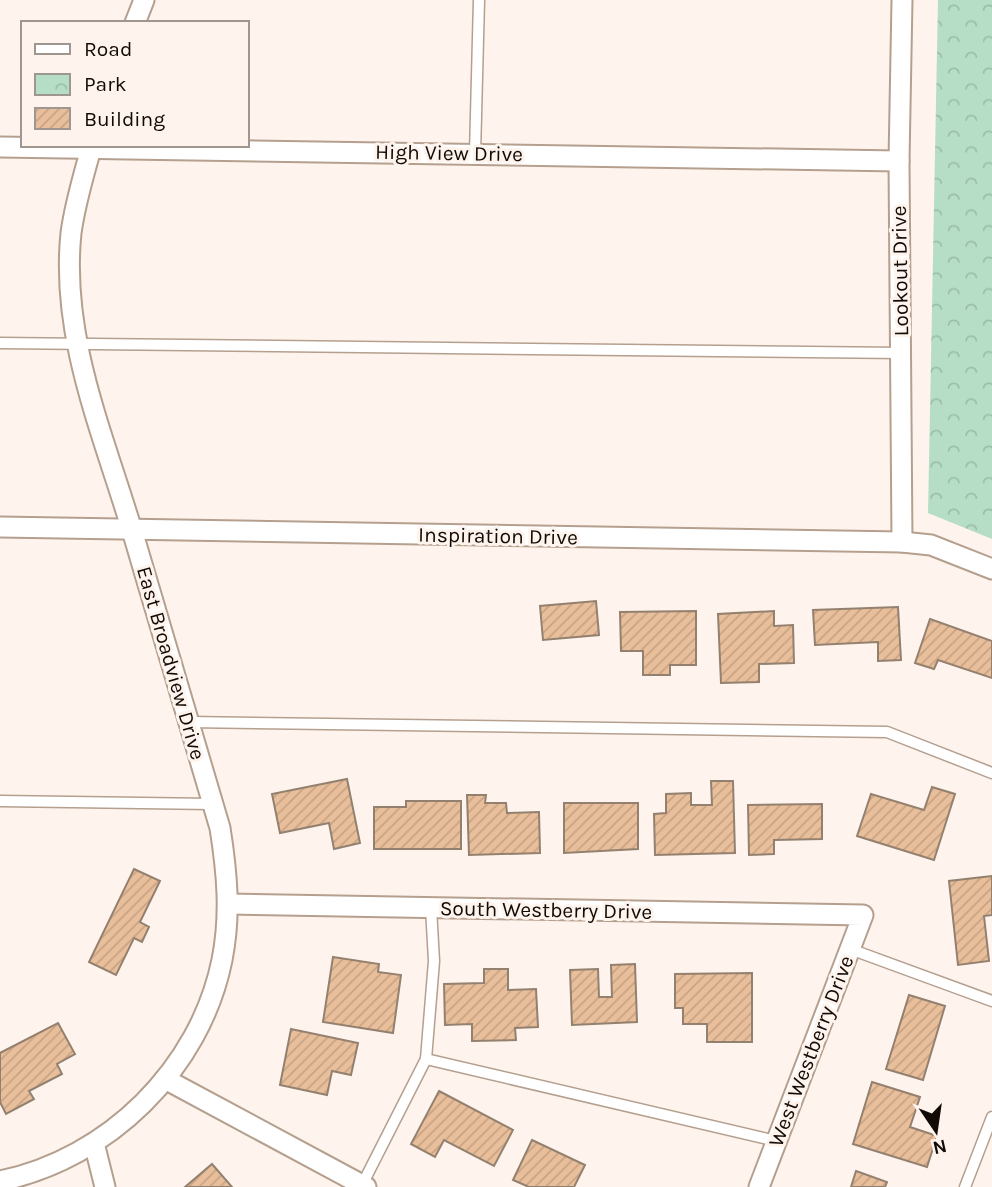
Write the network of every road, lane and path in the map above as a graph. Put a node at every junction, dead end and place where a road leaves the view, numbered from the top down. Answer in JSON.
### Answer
{"nodes":[{"id":1,"x":144,"y":0,"type":"edge"},
{"id":2,"x":479,"y":0,"type":"edge"},
{"id":3,"x":902,"y":0,"type":"edge"},
{"id":4,"x":136,"y":21,"type":"edge"},
{"id":5,"x":0,"y":147,"type":"edge"},
{"id":6,"x":21,"y":147,"type":"edge"},
{"id":7,"x":92,"y":147,"type":"edge"},
{"id":8,"x":140,"y":147,"type":"edge"},
{"id":9,"x":475,"y":154,"type":"junction"},
{"id":10,"x":899,"y":161,"type":"junction"},
{"id":11,"x":0,"y":342,"type":"edge"},
{"id":12,"x":77,"y":345,"type":"junction"},
{"id":13,"x":901,"y":353,"type":"junction"},
{"id":14,"x":0,"y":527,"type":"edge"},
{"id":15,"x":132,"y":530,"type":"junction"},
{"id":16,"x":902,"y":542,"type":"junction"},
{"id":17,"x":992,"y":569,"type":"edge"},
{"id":18,"x":188,"y":722,"type":"junction"},
{"id":19,"x":992,"y":773,"type":"edge"},
{"id":20,"x":0,"y":801,"type":"edge"},
{"id":21,"x":212,"y":804,"type":"junction"},
{"id":22,"x":228,"y":904,"type":"junction"},
{"id":23,"x":430,"y":908,"type":"junction"},
{"id":24,"x":863,"y":915,"type":"joint"},
{"id":25,"x":850,"y":949,"type":"junction"},
{"id":26,"x":992,"y":1001,"type":"edge"},
{"id":27,"x":426,"y":1059,"type":"junction"},
{"id":28,"x":165,"y":1079,"type":"junction"},
{"id":29,"x":992,"y":1117,"type":"edge"},
{"id":30,"x":776,"y":1142,"type":"junction"},
{"id":31,"x":94,"y":1143,"type":"junction"},
{"id":32,"x":0,"y":1181,"type":"edge"},
{"id":33,"x":364,"y":1186,"type":"edge"},
{"id":34,"x":105,"y":1187,"type":"edge"},
{"id":35,"x":759,"y":1187,"type":"edge"},
{"id":36,"x":965,"y":1187,"type":"edge"}],
"edges":[{"from":1,"to":4,"type":"street"},
{"from":2,"to":9,"type":"lane"},
{"from":3,"to":10,"type":"street","name":"Lookout Drive"},
{"from":5,"to":6,"type":"street","name":"High View Drive"},
{"from":7,"to":12,"type":"street","name":"East Broadview Drive"},
{"from":8,"to":9,"type":"street","name":"High View Drive"},
{"from":9,"to":10,"type":"street","name":"High View Drive"},
{"from":10,"to":13,"type":"street","name":"Lookout Drive"},
{"from":11,"to":12,"type":"lane"},
{"from":12,"to":13,"type":"lane"},
{"from":12,"to":15,"type":"street","name":"East Broadview Drive"},
{"from":13,"to":16,"type":"street","name":"Lookout Drive"},
{"from":14,"to":15,"type":"street","name":"Inspiration Drive"},
{"from":15,"to":16,"type":"street","name":"Inspiration Drive"},
{"from":15,"to":18,"type":"street","name":"East Broadview Drive"},
{"from":16,"to":17,"type":"street","name":"Inspiration Drive"},
{"from":18,"to":19,"type":"lane"},
{"from":18,"to":21,"type":"street","name":"East Broadview Drive"},
{"from":20,"to":21,"type":"lane"},
{"from":21,"to":22,"type":"street","name":"East Broadview Drive"},
{"from":22,"to":23,"type":"street","name":"South Westberry Drive"},
{"from":22,"to":28,"type":"street","name":"East Broadview Drive"},
{"from":23,"to":24,"type":"street","name":"South Westberry Drive"},
{"from":23,"to":27,"type":"lane"},
{"from":24,"to":25,"type":"street","name":"West Westberry Drive"},
{"from":25,"to":26,"type":"lane"},
{"from":25,"to":30,"type":"street","name":"West Westberry Drive"},
{"from":27,"to":30,"type":"lane"},
{"from":27,"to":33,"type":"lane"},
{"from":28,"to":31,"type":"street","name":"East Broadview Drive"},
{"from":28,"to":33,"type":"street"},
{"from":29,"to":36,"type":"lane"},
{"from":30,"to":35,"type":"street","name":"West Westberry Drive"},
{"from":31,"to":32,"type":"street","name":"East Broadview Drive"},
{"from":31,"to":34,"type":"street"}]}
